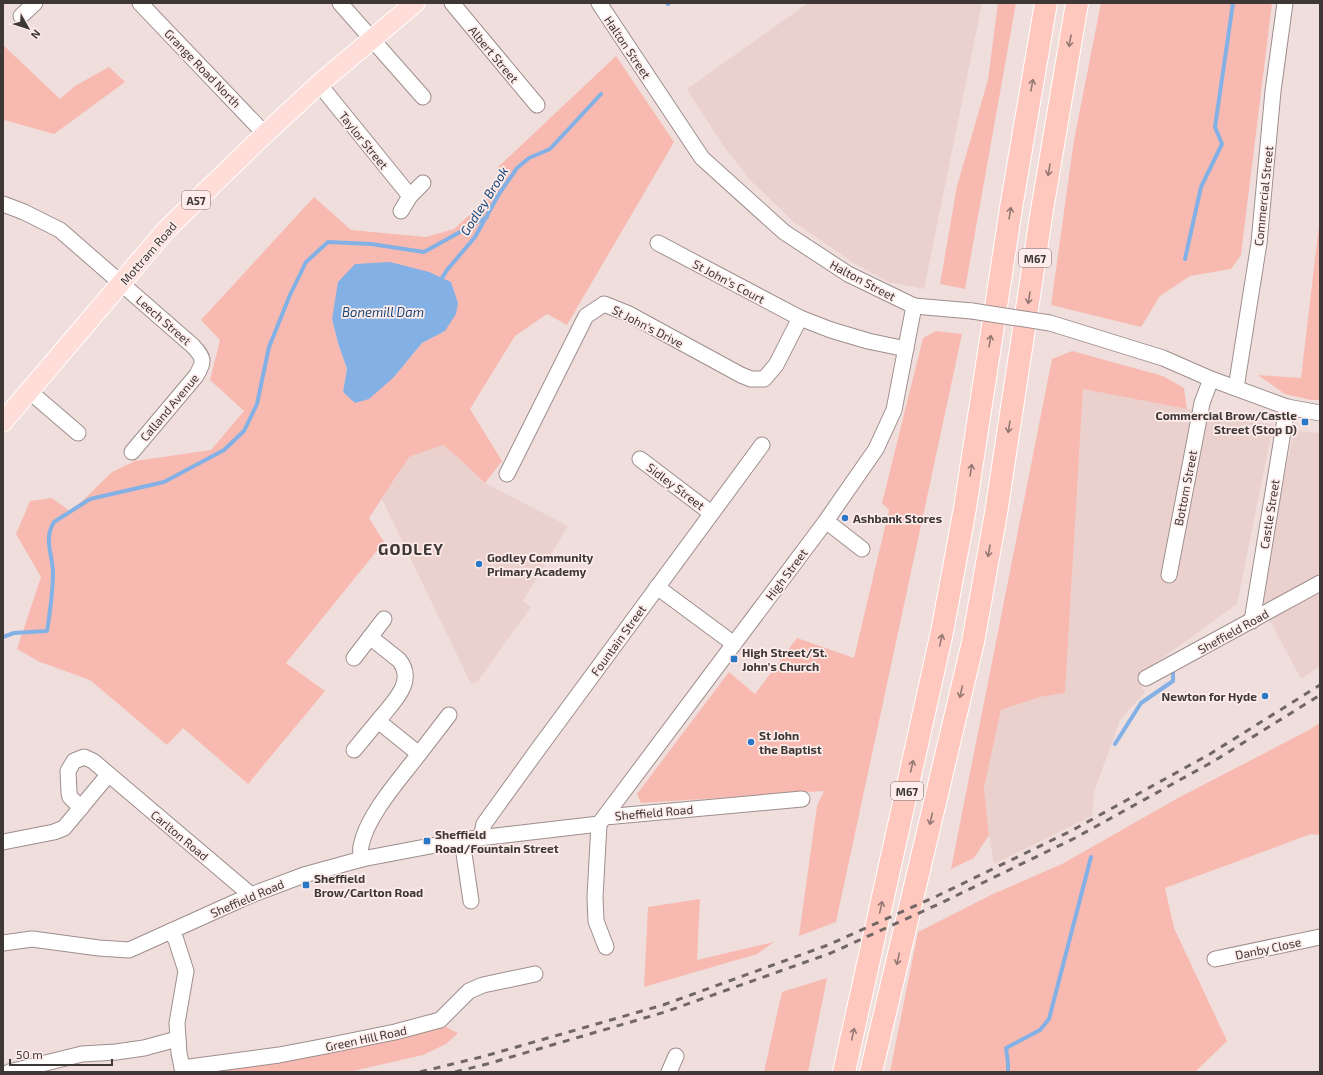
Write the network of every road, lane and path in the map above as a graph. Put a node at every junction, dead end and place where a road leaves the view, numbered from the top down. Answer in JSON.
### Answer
{"nodes":[{"id":1,"x":35,"y":3,"type":"edge"},
{"id":2,"x":140,"y":3,"type":"edge"},
{"id":3,"x":340,"y":3,"type":"edge"},
{"id":4,"x":415,"y":3,"type":"edge"},
{"id":5,"x":452,"y":3,"type":"edge"},
{"id":6,"x":599,"y":3,"type":"edge"},
{"id":7,"x":1046,"y":3,"type":"edge"},
{"id":8,"x":1077,"y":3,"type":"edge"},
{"id":9,"x":1285,"y":3,"type":"edge"},
{"id":10,"x":21,"y":16,"type":"dead end"},
{"id":11,"x":371,"y":39,"type":"junction"},
{"id":12,"x":319,"y":84,"type":"junction"},
{"id":13,"x":423,"y":97,"type":"dead end"},
{"id":14,"x":537,"y":105,"type":"dead end"},
{"id":15,"x":265,"y":134,"type":"junction"},
{"id":16,"x":423,"y":183,"type":"dead end"},
{"id":17,"x":410,"y":196,"type":"junction"},
{"id":18,"x":3,"y":204,"type":"edge"},
{"id":19,"x":401,"y":211,"type":"dead end"},
{"id":20,"x":658,"y":243,"type":"dead end"},
{"id":21,"x":122,"y":284,"type":"junction"},
{"id":22,"x":914,"y":306,"type":"junction"},
{"id":23,"x":800,"y":318,"type":"junction"},
{"id":24,"x":906,"y":349,"type":"junction"},
{"id":25,"x":203,"y":360,"type":"joint"},
{"id":26,"x":1211,"y":379,"type":"junction"},
{"id":27,"x":1236,"y":388,"type":"junction"},
{"id":28,"x":29,"y":391,"type":"junction"},
{"id":29,"x":1287,"y":407,"type":"junction"},
{"id":30,"x":1320,"y":414,"type":"edge"},
{"id":31,"x":3,"y":422,"type":"edge"},
{"id":32,"x":78,"y":433,"type":"dead end"},
{"id":33,"x":762,"y":446,"type":"dead end"},
{"id":34,"x":132,"y":452,"type":"dead end"},
{"id":35,"x":640,"y":459,"type":"dead end"},
{"id":36,"x":507,"y":474,"type":"dead end"},
{"id":37,"x":711,"y":513,"type":"junction"},
{"id":38,"x":826,"y":521,"type":"junction"},
{"id":39,"x":862,"y":549,"type":"dead end"},
{"id":40,"x":1169,"y":575,"type":"dead end"},
{"id":41,"x":1320,"y":583,"type":"edge"},
{"id":42,"x":657,"y":587,"type":"junction"},
{"id":43,"x":384,"y":619,"type":"dead end"},
{"id":44,"x":1252,"y":620,"type":"junction"},
{"id":45,"x":370,"y":637,"type":"junction"},
{"id":46,"x":734,"y":644,"type":"junction"},
{"id":47,"x":354,"y":658,"type":"dead end"},
{"id":48,"x":1146,"y":678,"type":"dead end"},
{"id":49,"x":449,"y":715,"type":"dead end"},
{"id":50,"x":378,"y":721,"type":"junction"},
{"id":51,"x":354,"y":750,"type":"dead end"},
{"id":52,"x":419,"y":754,"type":"junction"},
{"id":53,"x":108,"y":775,"type":"junction"},
{"id":54,"x":802,"y":799,"type":"dead end"},
{"id":55,"x":81,"y":808,"type":"junction"},
{"id":56,"x":602,"y":820,"type":"junction"},
{"id":57,"x":481,"y":838,"type":"junction"},
{"id":58,"x":462,"y":840,"type":"junction"},
{"id":59,"x":3,"y":842,"type":"edge"},
{"id":60,"x":362,"y":859,"type":"junction"},
{"id":61,"x":251,"y":895,"type":"junction"},
{"id":62,"x":470,"y":901,"type":"dead end"},
{"id":63,"x":171,"y":931,"type":"junction"},
{"id":64,"x":1320,"y":937,"type":"edge"},
{"id":65,"x":3,"y":943,"type":"edge"},
{"id":66,"x":606,"y":947,"type":"dead end"},
{"id":67,"x":1215,"y":959,"type":"dead end"},
{"id":68,"x":536,"y":974,"type":"dead end"},
{"id":69,"x":177,"y":1039,"type":"junction"},
{"id":70,"x":676,"y":1056,"type":"dead end"},
{"id":71,"x":183,"y":1070,"type":"edge"},
{"id":72,"x":9,"y":1072,"type":"edge"},
{"id":73,"x":669,"y":1072,"type":"edge"},
{"id":74,"x":844,"y":1072,"type":"edge"},
{"id":75,"x":871,"y":1072,"type":"edge"}],
"edges":[{"from":1,"to":10,"type":"street"},
{"from":2,"to":15,"type":"street","name":"Grange Road North"},
{"from":3,"to":11,"type":"street"},
{"from":4,"to":11,"type":"main road","name":"Mottram Road","number":"A57"},
{"from":5,"to":14,"type":"street","name":"Albert Street"},
{"from":6,"to":22,"type":"street","name":"Halton Street"},
{"from":74,"to":7,"type":"highway","number":"M67","one_way":true},
{"from":8,"to":75,"type":"highway","number":"M67","one_way":true},
{"from":9,"to":27,"type":"street","name":"Commercial Street"},
{"from":11,"to":12,"type":"main road","name":"Mottram Road","number":"A57"},
{"from":11,"to":13,"type":"street"},
{"from":12,"to":15,"type":"main road","name":"Mottram Road","number":"A57"},
{"from":12,"to":17,"type":"street","name":"Taylor Street"},
{"from":15,"to":21,"type":"main road","name":"Mottram Road","number":"A57"},
{"from":16,"to":17,"type":"street"},
{"from":17,"to":19,"type":"street"},
{"from":18,"to":21,"type":"street","name":"Leech Street"},
{"from":20,"to":23,"type":"street","name":"St John's Court"},
{"from":21,"to":25,"type":"street","name":"Leech Street"},
{"from":21,"to":28,"type":"main road","name":"Mottram Road","number":"A57"},
{"from":22,"to":24,"type":"street","name":"High Street"},
{"from":22,"to":26,"type":"street","name":"Halton Street","bridge":true},
{"from":23,"to":24,"type":"street","name":"St John's Court"},
{"from":23,"to":36,"type":"street","name":"St John's Drive"},
{"from":24,"to":38,"type":"street","name":"High Street"},
{"from":25,"to":34,"type":"street","name":"Calland Avenue"},
{"from":26,"to":27,"type":"street","name":"Halton Street"},
{"from":26,"to":40,"type":"street","name":"Bottom Street"},
{"from":27,"to":29,"type":"street","name":"Halton Street"},
{"from":28,"to":31,"type":"main road","name":"Mottram Road","number":"A57"},
{"from":28,"to":32,"type":"street"},
{"from":29,"to":30,"type":"street","name":"Halton Street"},
{"from":29,"to":44,"type":"street","name":"Castle Street"},
{"from":33,"to":37,"type":"street","name":"Fountain Street"},
{"from":35,"to":37,"type":"street","name":"Sidley Street"},
{"from":37,"to":42,"type":"street","name":"Fountain Street"},
{"from":38,"to":39,"type":"street"},
{"from":38,"to":46,"type":"street","name":"High Street"},
{"from":41,"to":44,"type":"street","name":"Sheffield Road"},
{"from":42,"to":46,"type":"street"},
{"from":42,"to":57,"type":"street","name":"Fountain Street"},
{"from":43,"to":45,"type":"street"},
{"from":44,"to":48,"type":"street","name":"Sheffield Road"},
{"from":45,"to":47,"type":"street"},
{"from":45,"to":50,"type":"street"},
{"from":46,"to":56,"type":"street","name":"High Street"},
{"from":49,"to":52,"type":"street"},
{"from":50,"to":51,"type":"street"},
{"from":50,"to":52,"type":"street"},
{"from":52,"to":60,"type":"street"},
{"from":53,"to":55,"type":"street"},
{"from":53,"to":55,"type":"street","name":"Carlton Road"},
{"from":53,"to":61,"type":"street","name":"Carlton Road"},
{"from":54,"to":56,"type":"street","name":"Sheffield Road"},
{"from":55,"to":59,"type":"street"},
{"from":56,"to":57,"type":"street","name":"Sheffield Road"},
{"from":56,"to":66,"type":"street"},
{"from":57,"to":58,"type":"street","name":"Sheffield Road"},
{"from":58,"to":60,"type":"street","name":"Sheffield Road"},
{"from":58,"to":62,"type":"street"},
{"from":60,"to":61,"type":"street","name":"Sheffield Road"},
{"from":61,"to":63,"type":"street","name":"Sheffield Road"},
{"from":63,"to":65,"type":"street","name":"Sheffield Road"},
{"from":63,"to":69,"type":"street"},
{"from":64,"to":67,"type":"street","name":"Danby Close"},
{"from":68,"to":71,"type":"street","name":"Green Hill Road"},
{"from":69,"to":71,"type":"street"},
{"from":69,"to":72,"type":"street"},
{"from":70,"to":73,"type":"street"}]}
